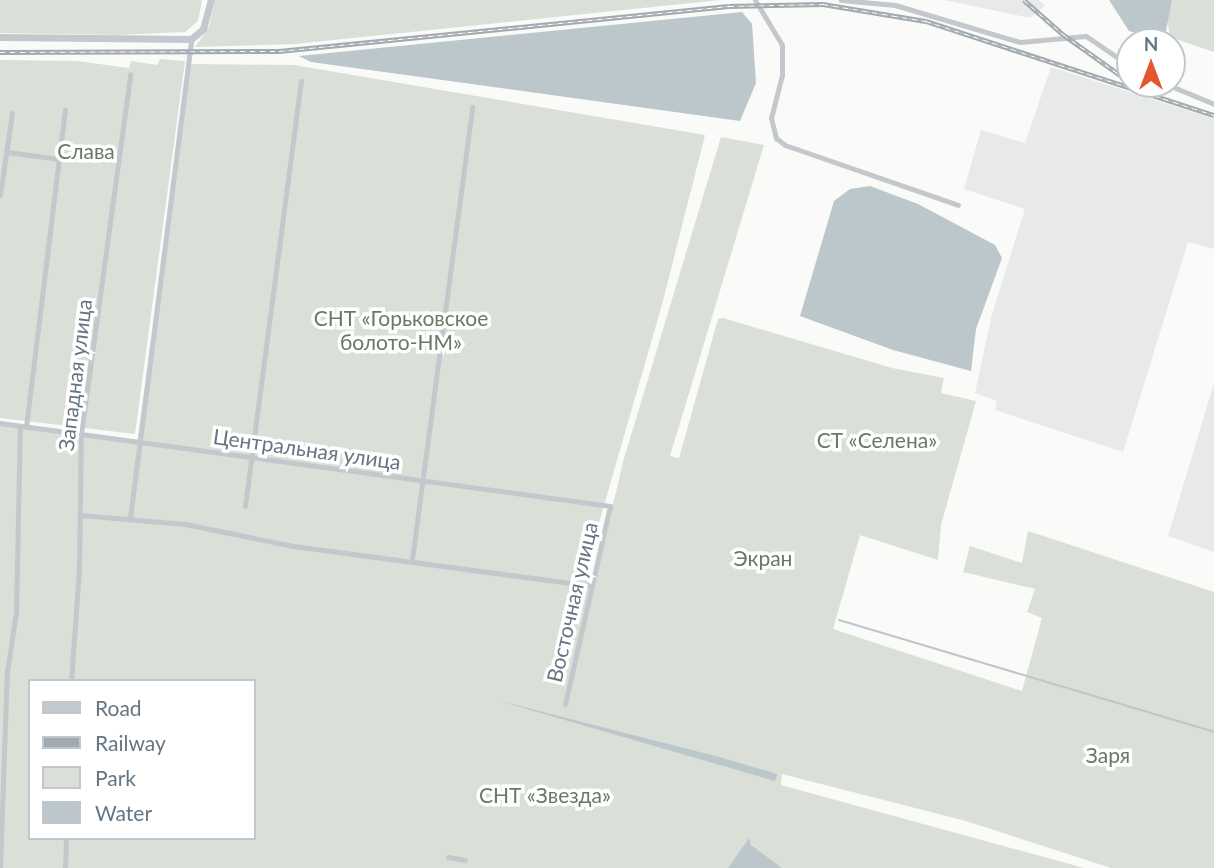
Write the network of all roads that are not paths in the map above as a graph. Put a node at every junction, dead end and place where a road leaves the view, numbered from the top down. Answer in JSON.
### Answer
{"nodes":[{"id":1,"x":211,"y":0,"type":"edge"},
{"id":2,"x":755,"y":0,"type":"edge"},
{"id":3,"x":841,"y":0,"type":"edge"},
{"id":4,"x":0,"y":37,"type":"edge"},
{"id":5,"x":191,"y":38,"type":"junction"},
{"id":6,"x":1116,"y":56,"type":"edge"},
{"id":7,"x":130,"y":74,"type":"dead end"},
{"id":8,"x":301,"y":80,"type":"dead end"},
{"id":9,"x":1186,"y":92,"type":"edge"},
{"id":10,"x":1214,"y":104,"type":"edge"},
{"id":11,"x":471,"y":107,"type":"dead end"},
{"id":12,"x":65,"y":109,"type":"dead end"},
{"id":13,"x":12,"y":113,"type":"dead end"},
{"id":14,"x":7,"y":152,"type":"junction"},
{"id":15,"x":60,"y":159,"type":"junction"},
{"id":16,"x":0,"y":195,"type":"edge"},
{"id":17,"x":958,"y":205,"type":"dead end"},
{"id":18,"x":0,"y":423,"type":"edge"},
{"id":19,"x":23,"y":426,"type":"junction"},
{"id":20,"x":81,"y":434,"type":"junction"},
{"id":21,"x":137,"y":442,"type":"junction"},
{"id":22,"x":251,"y":457,"type":"junction"},
{"id":23,"x":420,"y":480,"type":"junction"},
{"id":24,"x":245,"y":506,"type":"dead end"},
{"id":25,"x":610,"y":506,"type":"joint"},
{"id":26,"x":80,"y":515,"type":"junction"},
{"id":27,"x":130,"y":518,"type":"junction"},
{"id":28,"x":412,"y":559,"type":"junction"},
{"id":29,"x":591,"y":586,"type":"junction"},
{"id":30,"x":71,"y":679,"type":"edge"},
{"id":31,"x":565,"y":704,"type":"dead end"},
{"id":32,"x":66,"y":840,"type":"edge"},
{"id":33,"x":449,"y":857,"type":"dead end"},
{"id":34,"x":465,"y":860,"type":"dead end"},
{"id":35,"x":0,"y":868,"type":"edge"},
{"id":36,"x":65,"y":868,"type":"edge"}],
"edges":[{"from":1,"to":5,"type":"street"},
{"from":2,"to":17,"type":"street"},
{"from":3,"to":6,"type":"street"},
{"from":4,"to":5,"type":"street"},
{"from":5,"to":21,"type":"street"},
{"from":7,"to":20,"type":"street","name":"Западная улица"},
{"from":8,"to":22,"type":"street"},
{"from":9,"to":10,"type":"street"},
{"from":11,"to":23,"type":"street"},
{"from":12,"to":15,"type":"street"},
{"from":13,"to":14,"type":"street"},
{"from":14,"to":15,"type":"street"},
{"from":14,"to":16,"type":"street"},
{"from":15,"to":19,"type":"street"},
{"from":18,"to":19,"type":"street","name":"Центральная улица"},
{"from":19,"to":20,"type":"street","name":"Центральная улица"},
{"from":19,"to":35,"type":"street"},
{"from":20,"to":21,"type":"street","name":"Центральная улица"},
{"from":20,"to":26,"type":"street","name":"Западная улица"},
{"from":21,"to":22,"type":"street","name":"Центральная улица"},
{"from":21,"to":27,"type":"street"},
{"from":22,"to":23,"type":"street","name":"Центральная улица"},
{"from":22,"to":24,"type":"street"},
{"from":23,"to":25,"type":"street","name":"Центральная улица"},
{"from":23,"to":28,"type":"street"},
{"from":25,"to":29,"type":"street","name":"Восточная улица"},
{"from":26,"to":27,"type":"street"},
{"from":26,"to":30,"type":"street","name":"Западная улица"},
{"from":27,"to":28,"type":"street"},
{"from":28,"to":29,"type":"street"},
{"from":29,"to":31,"type":"street","name":"Восточная улица"},
{"from":32,"to":36,"type":"street"},
{"from":33,"to":34,"type":"street"}]}
